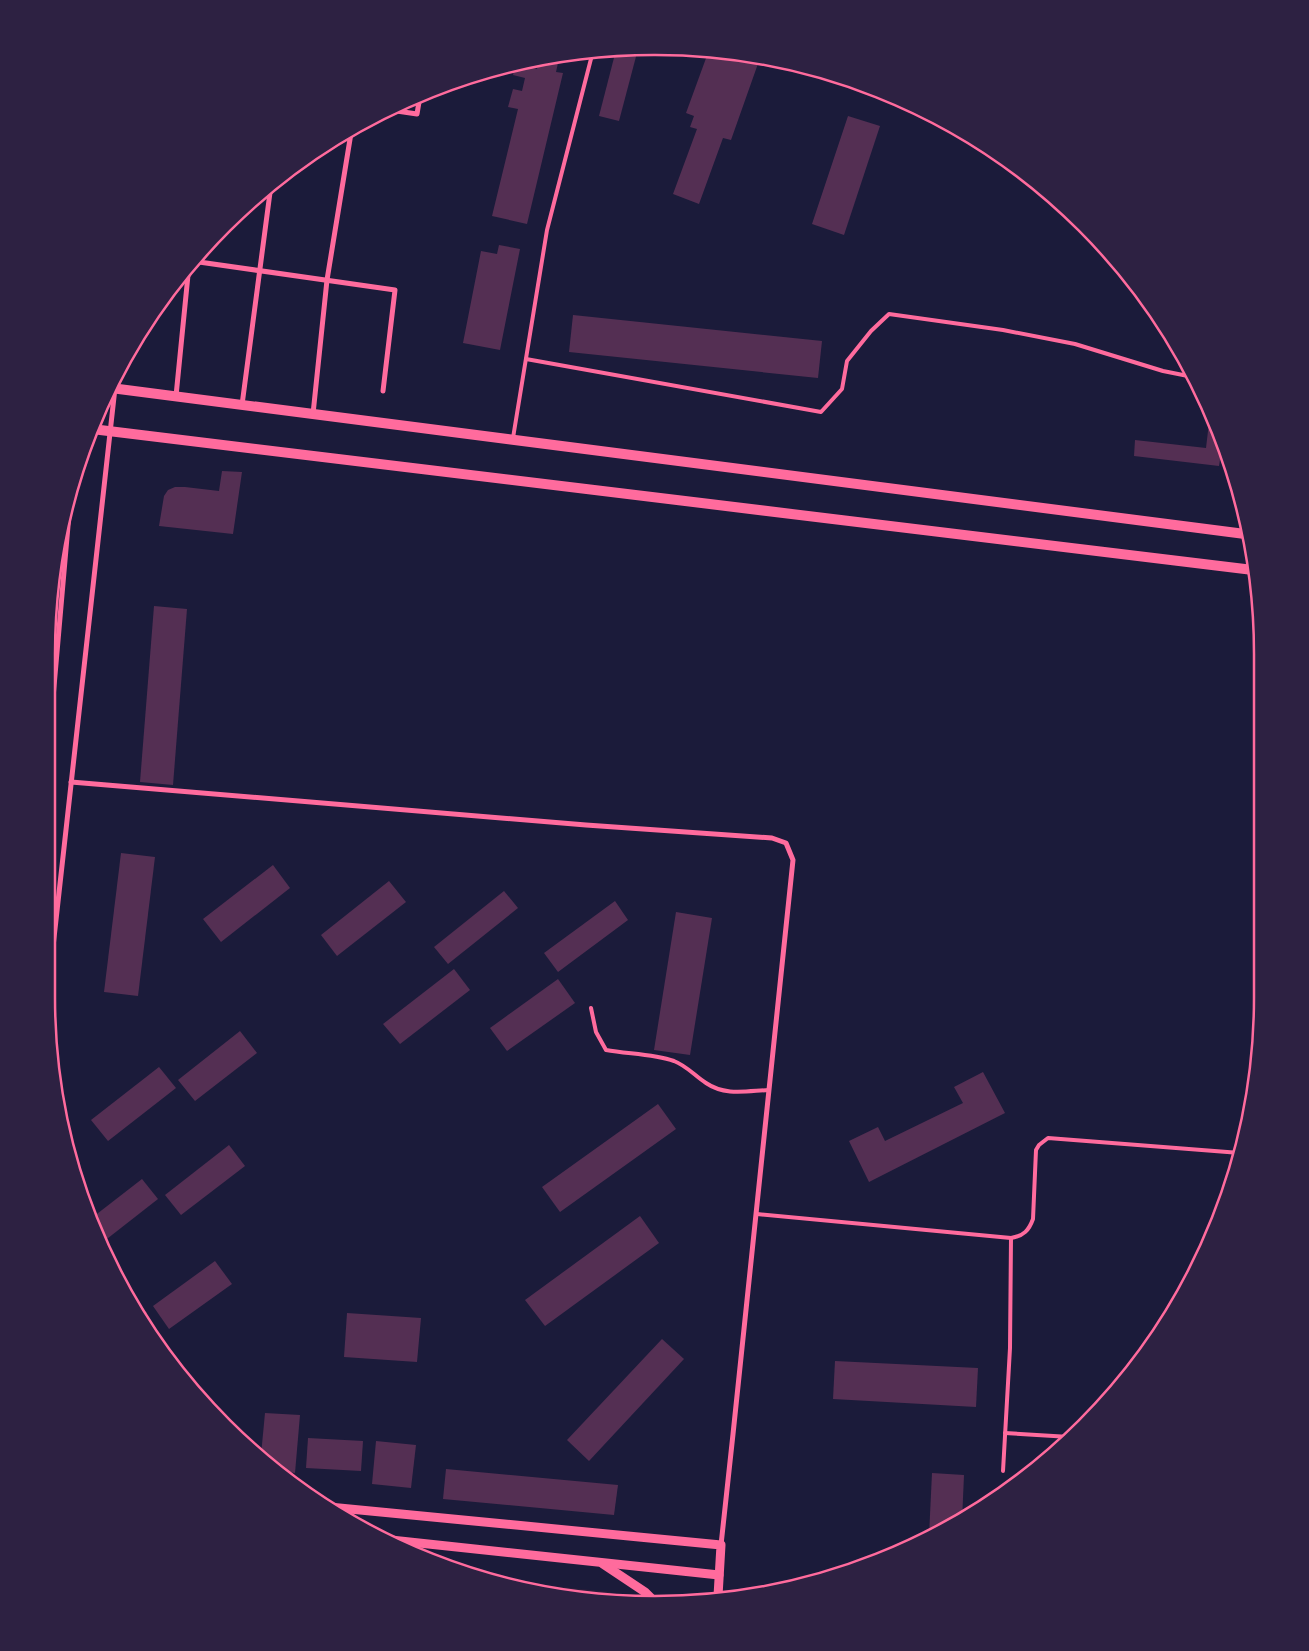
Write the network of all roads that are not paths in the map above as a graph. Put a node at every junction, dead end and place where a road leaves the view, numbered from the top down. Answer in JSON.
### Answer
{"nodes":[{"id":1,"x":591,"y":58,"type":"edge"},
{"id":2,"x":419,"y":104,"type":"edge"},
{"id":3,"x":401,"y":112,"type":"edge"},
{"id":4,"x":350,"y":138,"type":"edge"},
{"id":5,"x":270,"y":196,"type":"edge"},
{"id":6,"x":201,"y":262,"type":"edge"},
{"id":7,"x":259,"y":270,"type":"junction"},
{"id":8,"x":188,"y":279,"type":"edge"},
{"id":9,"x":326,"y":280,"type":"junction"},
{"id":10,"x":526,"y":359,"type":"junction"},
{"id":11,"x":1185,"y":376,"type":"edge"},
{"id":12,"x":118,"y":388,"type":"edge"},
{"id":13,"x":383,"y":391,"type":"dead end"},
{"id":14,"x":176,"y":396,"type":"junction"},
{"id":15,"x":112,"y":400,"type":"edge"},
{"id":16,"x":242,"y":405,"type":"junction"},
{"id":17,"x":313,"y":414,"type":"junction"},
{"id":18,"x":99,"y":430,"type":"edge"},
{"id":19,"x":110,"y":432,"type":"junction"},
{"id":20,"x":513,"y":440,"type":"junction"},
{"id":21,"x":1241,"y":533,"type":"edge"},
{"id":22,"x":67,"y":539,"type":"edge"},
{"id":23,"x":1248,"y":569,"type":"edge"},
{"id":24,"x":55,"y":675,"type":"edge"},
{"id":25,"x":71,"y":782,"type":"junction"},
{"id":26,"x":55,"y":928,"type":"edge"},
{"id":27,"x":591,"y":1008,"type":"dead end"},
{"id":28,"x":769,"y":1090,"type":"junction"},
{"id":29,"x":1234,"y":1153,"type":"edge"},
{"id":30,"x":757,"y":1214,"type":"junction"},
{"id":31,"x":1012,"y":1238,"type":"junction"},
{"id":32,"x":1005,"y":1433,"type":"junction"},
{"id":33,"x":1060,"y":1437,"type":"edge"},
{"id":34,"x":1003,"y":1470,"type":"dead end"},
{"id":35,"x":343,"y":1508,"type":"edge"},
{"id":36,"x":406,"y":1542,"type":"edge"},
{"id":37,"x":721,"y":1545,"type":"junction"},
{"id":38,"x":601,"y":1562,"type":"junction"},
{"id":39,"x":720,"y":1574,"type":"junction"},
{"id":40,"x":718,"y":1593,"type":"edge"},
{"id":41,"x":650,"y":1596,"type":"edge"}],
"edges":[{"from":1,"to":10,"type":"lane"},
{"from":2,"to":3,"type":"street"},
{"from":4,"to":9,"type":"street"},
{"from":5,"to":7,"type":"street"},
{"from":6,"to":7,"type":"street"},
{"from":7,"to":9,"type":"street"},
{"from":7,"to":16,"type":"street"},
{"from":8,"to":14,"type":"street"},
{"from":9,"to":13,"type":"street"},
{"from":9,"to":17,"type":"street"},
{"from":10,"to":11,"type":"lane"},
{"from":10,"to":20,"type":"lane"},
{"from":12,"to":14,"type":"main road"},
{"from":14,"to":16,"type":"main road"},
{"from":15,"to":19,"type":"street"},
{"from":16,"to":17,"type":"main road"},
{"from":17,"to":20,"type":"main road"},
{"from":18,"to":19,"type":"main road"},
{"from":19,"to":23,"type":"main road"},
{"from":19,"to":25,"type":"street"},
{"from":20,"to":21,"type":"main road"},
{"from":22,"to":24,"type":"street"},
{"from":25,"to":26,"type":"street"},
{"from":25,"to":28,"type":"street"},
{"from":27,"to":28,"type":"lane"},
{"from":28,"to":30,"type":"street"},
{"from":29,"to":31,"type":"lane"},
{"from":30,"to":31,"type":"lane"},
{"from":30,"to":37,"type":"street"},
{"from":31,"to":32,"type":"lane"},
{"from":32,"to":33,"type":"lane"},
{"from":32,"to":34,"type":"lane"},
{"from":35,"to":37,"type":"street"},
{"from":36,"to":38,"type":"street"},
{"from":37,"to":39,"type":"street"},
{"from":38,"to":39,"type":"street"},
{"from":38,"to":41,"type":"street"},
{"from":39,"to":40,"type":"street"}]}
